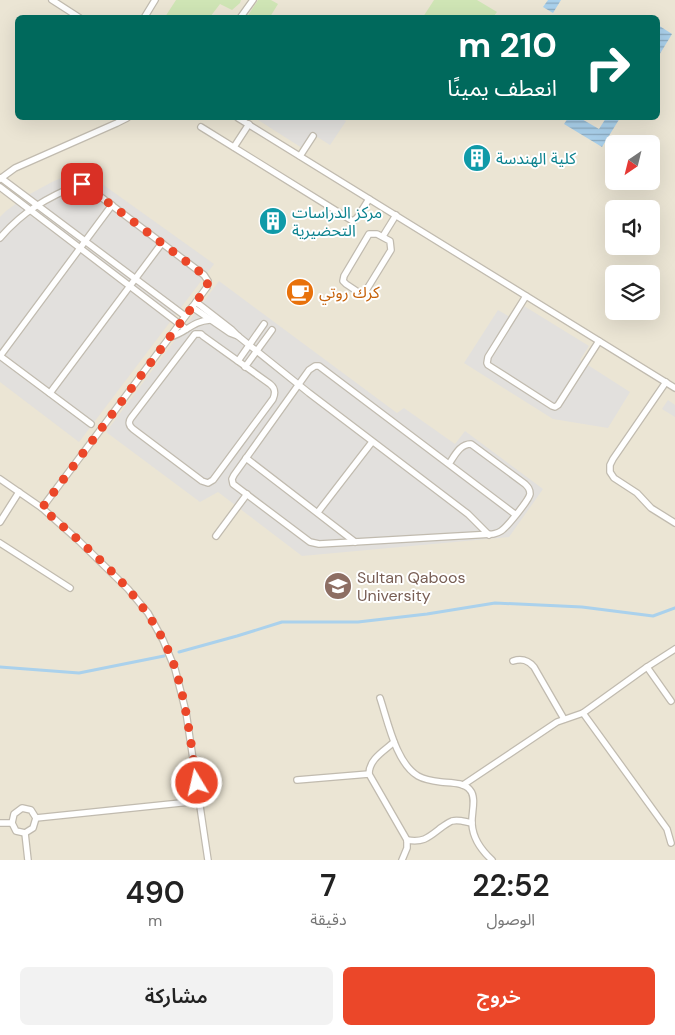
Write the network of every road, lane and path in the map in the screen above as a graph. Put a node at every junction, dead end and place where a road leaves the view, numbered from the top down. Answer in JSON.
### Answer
{"nodes":[{"id":1,"x":52,"y":0,"type":"edge"},
{"id":2,"x":155,"y":0,"type":"edge"},
{"id":3,"x":253,"y":0,"type":"edge"},
{"id":4,"x":75,"y":15,"type":"edge"},
{"id":5,"x":146,"y":15,"type":"edge"},
{"id":6,"x":242,"y":15,"type":"edge"},
{"id":7,"x":123,"y":120,"type":"edge"},
{"id":8,"x":242,"y":120,"type":"edge"},
{"id":9,"x":249,"y":124,"type":"junction"},
{"id":10,"x":201,"y":127,"type":"dead end"},
{"id":11,"x":313,"y":136,"type":"dead end"},
{"id":12,"x":234,"y":147,"type":"junction"},
{"id":13,"x":300,"y":156,"type":"junction"},
{"id":14,"x":0,"y":178,"type":"edge"},
{"id":15,"x":0,"y":187,"type":"edge"},
{"id":16,"x":370,"y":199,"type":"junction"},
{"id":17,"x":36,"y":204,"type":"junction"},
{"id":18,"x":112,"y":205,"type":"junction"},
{"id":19,"x":30,"y":209,"type":"junction"},
{"id":20,"x":396,"y":216,"type":"junction"},
{"id":21,"x":383,"y":236,"type":"junction"},
{"id":22,"x":0,"y":238,"type":"edge"},
{"id":23,"x":85,"y":241,"type":"junction"},
{"id":24,"x":162,"y":243,"type":"junction"},
{"id":25,"x":80,"y":248,"type":"junction"},
{"id":26,"x":135,"y":279,"type":"junction"},
{"id":27,"x":130,"y":286,"type":"junction"},
{"id":28,"x":526,"y":296,"type":"junction"},
{"id":29,"x":194,"y":305,"type":"junction"},
{"id":30,"x":185,"y":316,"type":"junction"},
{"id":31,"x":210,"y":320,"type":"junction"},
{"id":32,"x":180,"y":324,"type":"junction"},
{"id":33,"x":264,"y":324,"type":"dead end"},
{"id":34,"x":186,"y":329,"type":"junction"},
{"id":35,"x":272,"y":330,"type":"dead end"},
{"id":36,"x":238,"y":336,"type":"junction"},
{"id":37,"x":170,"y":337,"type":"junction"},
{"id":38,"x":599,"y":341,"type":"junction"},
{"id":39,"x":249,"y":345,"type":"junction"},
{"id":40,"x":257,"y":351,"type":"junction"},
{"id":41,"x":0,"y":356,"type":"edge"},
{"id":42,"x":238,"y":361,"type":"junction"},
{"id":43,"x":245,"y":367,"type":"junction"},
{"id":44,"x":666,"y":382,"type":"junction"},
{"id":45,"x":298,"y":385,"type":"junction"},
{"id":46,"x":675,"y":388,"type":"edge"},
{"id":47,"x":50,"y":394,"type":"junction"},
{"id":48,"x":91,"y":424,"type":"dead end"},
{"id":49,"x":372,"y":442,"type":"junction"},
{"id":50,"x":246,"y":458,"type":"junction"},
{"id":51,"x":449,"y":464,"type":"junction"},
{"id":52,"x":2,"y":479,"type":"edge"},
{"id":53,"x":19,"y":492,"type":"junction"},
{"id":54,"x":247,"y":494,"type":"junction"},
{"id":55,"x":42,"y":508,"type":"junction"},
{"id":56,"x":318,"y":512,"type":"junction"},
{"id":57,"x":516,"y":515,"type":"junction"},
{"id":58,"x":0,"y":522,"type":"edge"},
{"id":59,"x":675,"y":523,"type":"edge"},
{"id":60,"x":490,"y":534,"type":"junction"},
{"id":61,"x":216,"y":536,"type":"dead end"},
{"id":62,"x":355,"y":542,"type":"junction"},
{"id":63,"x":0,"y":543,"type":"edge"},
{"id":64,"x":70,"y":588,"type":"dead end"},
{"id":65,"x":675,"y":649,"type":"edge"},
{"id":66,"x":514,"y":660,"type":"dead end"},
{"id":67,"x":647,"y":667,"type":"junction"},
{"id":68,"x":380,"y":698,"type":"dead end"},
{"id":69,"x":671,"y":702,"type":"dead end"},
{"id":70,"x":583,"y":713,"type":"junction"},
{"id":71,"x":564,"y":719,"type":"junction"},
{"id":72,"x":394,"y":742,"type":"junction"},
{"id":73,"x":369,"y":774,"type":"junction"},
{"id":74,"x":297,"y":780,"type":"dead end"},
{"id":75,"x":463,"y":785,"type":"junction"},
{"id":76,"x":200,"y":801,"type":"junction"},
{"id":77,"x":36,"y":818,"type":"junction"},
{"id":78,"x":0,"y":823,"type":"edge"},
{"id":79,"x":12,"y":823,"type":"junction"},
{"id":80,"x":472,"y":823,"type":"junction"},
{"id":81,"x":25,"y":833,"type":"junction"},
{"id":82,"x":407,"y":840,"type":"junction"},
{"id":83,"x":671,"y":843,"type":"dead end"},
{"id":84,"x":28,"y":860,"type":"edge"},
{"id":85,"x":208,"y":860,"type":"edge"},
{"id":86,"x":402,"y":860,"type":"edge"},
{"id":87,"x":492,"y":860,"type":"edge"}],
"edges":[{"from":1,"to":4,"type":"lane"},
{"from":2,"to":5,"type":"lane"},
{"from":3,"to":6,"type":"lane"},
{"from":7,"to":14,"type":"lane"},
{"from":8,"to":9,"type":"lane"},
{"from":9,"to":12,"type":"lane"},
{"from":9,"to":13,"type":"lane"},
{"from":10,"to":12,"type":"lane"},
{"from":11,"to":13,"type":"lane"},
{"from":12,"to":16,"type":"lane"},
{"from":13,"to":16,"type":"lane"},
{"from":14,"to":17,"type":"lane"},
{"from":15,"to":19,"type":"lane"},
{"from":16,"to":20,"type":"lane"},
{"from":17,"to":18,"type":"lane"},
{"from":17,"to":19,"type":"lane"},
{"from":17,"to":23,"type":"lane"},
{"from":18,"to":23,"type":"lane"},
{"from":18,"to":24,"type":"lane"},
{"from":19,"to":22,"type":"lane"},
{"from":19,"to":25,"type":"lane"},
{"from":20,"to":21,"type":"lane"},
{"from":20,"to":28,"type":"lane"},
{"from":21,"to":21,"type":"lane"},
{"from":23,"to":25,"type":"lane"},
{"from":23,"to":26,"type":"lane"},
{"from":24,"to":26,"type":"lane"},
{"from":24,"to":29,"type":"lane"},
{"from":25,"to":27,"type":"lane"},
{"from":25,"to":41,"type":"lane"},
{"from":26,"to":27,"type":"lane"},
{"from":26,"to":30,"type":"lane"},
{"from":27,"to":32,"type":"lane"},
{"from":27,"to":47,"type":"lane"},
{"from":28,"to":38,"type":"lane"},
{"from":28,"to":38,"type":"lane"},
{"from":29,"to":30,"type":"lane"},
{"from":29,"to":31,"type":"lane"},
{"from":29,"to":36,"type":"lane"},
{"from":30,"to":32,"type":"lane"},
{"from":31,"to":34,"type":"lane"},
{"from":31,"to":36,"type":"lane"},
{"from":32,"to":34,"type":"lane"},
{"from":32,"to":37,"type":"lane"},
{"from":33,"to":39,"type":"lane"},
{"from":34,"to":37,"type":"lane"},
{"from":35,"to":40,"type":"lane"},
{"from":36,"to":39,"type":"lane"},
{"from":37,"to":55,"type":"lane"},
{"from":38,"to":44,"type":"lane"},
{"from":39,"to":40,"type":"lane"},
{"from":39,"to":42,"type":"lane"},
{"from":40,"to":43,"type":"lane"},
{"from":40,"to":45,"type":"lane"},
{"from":41,"to":47,"type":"lane"},
{"from":42,"to":43,"type":"lane"},
{"from":42,"to":43,"type":"lane"},
{"from":44,"to":46,"type":"lane"},
{"from":44,"to":59,"type":"lane"},
{"from":45,"to":49,"type":"lane"},
{"from":45,"to":50,"type":"lane"},
{"from":45,"to":51,"type":"lane"},
{"from":47,"to":48,"type":"lane"},
{"from":49,"to":56,"type":"lane"},
{"from":49,"to":60,"type":"lane"},
{"from":50,"to":54,"type":"lane"},
{"from":50,"to":56,"type":"lane"},
{"from":51,"to":57,"type":"lane"},
{"from":51,"to":57,"type":"lane"},
{"from":52,"to":53,"type":"lane"},
{"from":53,"to":55,"type":"lane"},
{"from":53,"to":58,"type":"lane"},
{"from":54,"to":61,"type":"lane"},
{"from":54,"to":62,"type":"lane"},
{"from":55,"to":76,"type":"lane"},
{"from":56,"to":62,"type":"lane"},
{"from":57,"to":60,"type":"lane"},
{"from":60,"to":62,"type":"lane"},
{"from":63,"to":64,"type":"lane"},
{"from":65,"to":67,"type":"lane"},
{"from":66,"to":71,"type":"lane"},
{"from":67,"to":69,"type":"lane"},
{"from":67,"to":70,"type":"lane"},
{"from":68,"to":72,"type":"lane"},
{"from":70,"to":71,"type":"lane"},
{"from":70,"to":83,"type":"lane"},
{"from":71,"to":75,"type":"lane"},
{"from":72,"to":73,"type":"lane"},
{"from":72,"to":75,"type":"lane"},
{"from":73,"to":74,"type":"lane"},
{"from":73,"to":82,"type":"lane"},
{"from":75,"to":80,"type":"lane"},
{"from":76,"to":77,"type":"lane"},
{"from":76,"to":85,"type":"lane"},
{"from":77,"to":79,"type":"lane"},
{"from":77,"to":81,"type":"lane"},
{"from":78,"to":79,"type":"lane"},
{"from":79,"to":81,"type":"lane"},
{"from":80,"to":82,"type":"lane"},
{"from":80,"to":87,"type":"lane"},
{"from":81,"to":84,"type":"lane"},
{"from":82,"to":86,"type":"lane"}]}
